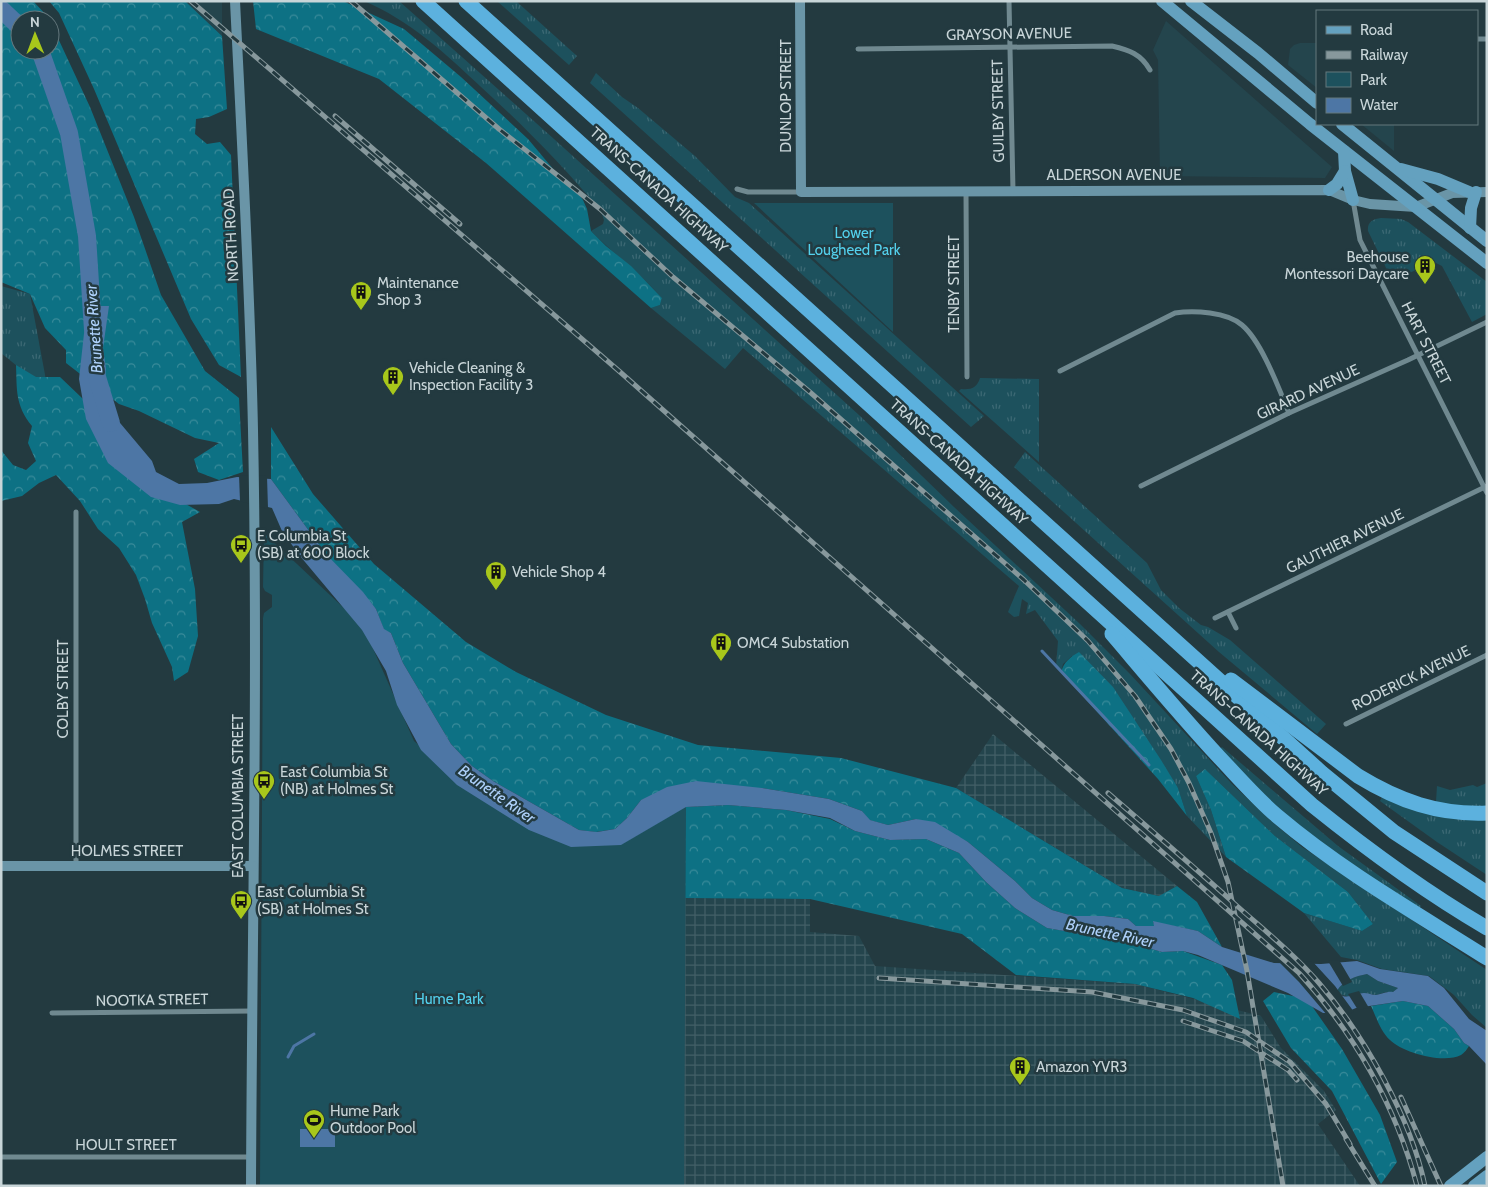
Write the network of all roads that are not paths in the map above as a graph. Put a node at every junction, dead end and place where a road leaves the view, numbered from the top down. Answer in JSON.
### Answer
{"nodes":[{"id":1,"x":235,"y":1,"type":"edge"},
{"id":2,"x":423,"y":1,"type":"edge"},
{"id":3,"x":466,"y":1,"type":"edge"},
{"id":4,"x":800,"y":1,"type":"edge"},
{"id":5,"x":1009,"y":1,"type":"edge"},
{"id":6,"x":1162,"y":1,"type":"edge"},
{"id":7,"x":1191,"y":1,"type":"edge"},
{"id":8,"x":1009,"y":47,"type":"junction"},
{"id":9,"x":858,"y":49,"type":"dead end"},
{"id":10,"x":1150,"y":70,"type":"dead end"},
{"id":11,"x":1316,"y":102,"type":"edge"},
{"id":12,"x":1343,"y":125,"type":"edge"},
{"id":13,"x":1344,"y":151,"type":"junction"},
{"id":14,"x":1394,"y":167,"type":"junction"},
{"id":15,"x":1345,"y":172,"type":"junction"},
{"id":16,"x":737,"y":190,"type":"dead end"},
{"id":17,"x":1329,"y":190,"type":"junction"},
{"id":18,"x":966,"y":191,"type":"junction"},
{"id":19,"x":1013,"y":191,"type":"junction"},
{"id":20,"x":801,"y":192,"type":"junction"},
{"id":21,"x":1477,"y":192,"type":"edge"},
{"id":22,"x":1353,"y":200,"type":"junction"},
{"id":23,"x":1436,"y":200,"type":"junction"},
{"id":24,"x":1416,"y":207,"type":"junction"},
{"id":25,"x":1470,"y":228,"type":"junction"},
{"id":26,"x":1487,"y":241,"type":"edge"},
{"id":27,"x":1487,"y":263,"type":"edge"},
{"id":28,"x":1487,"y":322,"type":"edge"},
{"id":29,"x":1419,"y":355,"type":"junction"},
{"id":30,"x":1060,"y":371,"type":"dead end"},
{"id":31,"x":967,"y":376,"type":"dead end"},
{"id":32,"x":1289,"y":413,"type":"junction"},
{"id":33,"x":253,"y":467,"type":"joint"},
{"id":34,"x":1141,"y":486,"type":"dead end"},
{"id":35,"x":1486,"y":489,"type":"edge"},
{"id":36,"x":76,"y":512,"type":"dead end"},
{"id":37,"x":1070,"y":586,"type":"junction"},
{"id":38,"x":1228,"y":612,"type":"junction"},
{"id":39,"x":1150,"y":618,"type":"junction"},
{"id":40,"x":1215,"y":618,"type":"dead end"},
{"id":41,"x":1236,"y":628,"type":"dead end"},
{"id":42,"x":1487,"y":655,"type":"edge"},
{"id":43,"x":1346,"y":724,"type":"dead end"},
{"id":44,"x":1487,"y":813,"type":"edge"},
{"id":45,"x":1,"y":866,"type":"edge"},
{"id":46,"x":76,"y":866,"type":"junction"},
{"id":47,"x":253,"y":866,"type":"junction"},
{"id":48,"x":1487,"y":893,"type":"edge"},
{"id":49,"x":1487,"y":928,"type":"edge"},
{"id":50,"x":1487,"y":958,"type":"edge"},
{"id":51,"x":252,"y":1011,"type":"junction"},
{"id":52,"x":52,"y":1013,"type":"dead end"},
{"id":53,"x":1,"y":1157,"type":"edge"},
{"id":54,"x":251,"y":1157,"type":"junction"},
{"id":55,"x":1487,"y":1157,"type":"edge"},
{"id":56,"x":251,"y":1186,"type":"edge"},
{"id":57,"x":1450,"y":1186,"type":"edge"}],
"edges":[{"from":1,"to":33,"type":"main road","name":"NORTH ROAD"},
{"from":2,"to":37,"type":"highway","name":"TRANS-CANADA HIGHWAY"},
{"from":3,"to":39,"type":"highway","name":"TRANS-CANADA HIGHWAY"},
{"from":4,"to":20,"type":"main road","name":"DUNLOP STREET"},
{"from":5,"to":8,"type":"street","name":"GUILBY STREET"},
{"from":6,"to":13,"type":"main road"},
{"from":7,"to":11,"type":"main road"},
{"from":8,"to":9,"type":"street","name":"GRAYSON AVENUE"},
{"from":8,"to":10,"type":"street","name":"GRAYSON AVENUE"},
{"from":8,"to":19,"type":"street","name":"GUILBY STREET"},
{"from":12,"to":14,"type":"main road"},
{"from":13,"to":15,"type":"main road"},
{"from":13,"to":24,"type":"main road"},
{"from":14,"to":21,"type":"main road"},
{"from":14,"to":23,"type":"main road"},
{"from":15,"to":17,"type":"main road"},
{"from":15,"to":22,"type":"main road"},
{"from":16,"to":20,"type":"street","name":"ALDERSON AVENUE"},
{"from":17,"to":19,"type":"main road","name":"ALDERSON AVENUE"},
{"from":17,"to":22,"type":"main road","name":"ALDERSON AVENUE"},
{"from":18,"to":19,"type":"main road","name":"ALDERSON AVENUE"},
{"from":18,"to":20,"type":"main road","name":"ALDERSON AVENUE"},
{"from":18,"to":31,"type":"street","name":"TENBY STREET"},
{"from":21,"to":23,"type":"main road","name":"ALDERSON AVENUE"},
{"from":21,"to":25,"type":"main road"},
{"from":22,"to":24,"type":"main road","name":"ALDERSON AVENUE"},
{"from":22,"to":29,"type":"street","name":"HART STREET"},
{"from":23,"to":24,"type":"main road","name":"ALDERSON AVENUE"},
{"from":23,"to":25,"type":"main road"},
{"from":24,"to":27,"type":"main road"},
{"from":25,"to":26,"type":"main road"},
{"from":28,"to":29,"type":"street","name":"GIRARD AVENUE"},
{"from":29,"to":32,"type":"street","name":"GIRARD AVENUE"},
{"from":29,"to":35,"type":"street","name":"HART STREET"},
{"from":30,"to":32,"type":"street"},
{"from":32,"to":34,"type":"street","name":"GIRARD AVENUE"},
{"from":33,"to":47,"type":"main road","name":"EAST COLUMBIA STREET"},
{"from":35,"to":38,"type":"street","name":"GAUTHIER AVENUE"},
{"from":36,"to":46,"type":"street","name":"COLBY STREET"},
{"from":37,"to":49,"type":"highway","name":"TRANS-CANADA HIGHWAY"},
{"from":37,"to":50,"type":"highway"},
{"from":38,"to":40,"type":"street","name":"GAUTHIER AVENUE"},
{"from":38,"to":41,"type":"street"},
{"from":39,"to":44,"type":"highway"},
{"from":39,"to":48,"type":"highway","name":"TRANS-CANADA HIGHWAY"},
{"from":42,"to":43,"type":"street","name":"RODERICK AVENUE"},
{"from":45,"to":46,"type":"main road","name":"HOLMES STREET"},
{"from":46,"to":47,"type":"main road","name":"HOLMES STREET"},
{"from":47,"to":51,"type":"main road","name":"EAST COLUMBIA STREET"},
{"from":51,"to":52,"type":"street","name":"NOOTKA STREET"},
{"from":51,"to":54,"type":"main road","name":"EAST COLUMBIA STREET"},
{"from":53,"to":54,"type":"street","name":"HOULT STREET"},
{"from":54,"to":56,"type":"main road","name":"EAST COLUMBIA STREET"},
{"from":55,"to":57,"type":"main road"}]}
